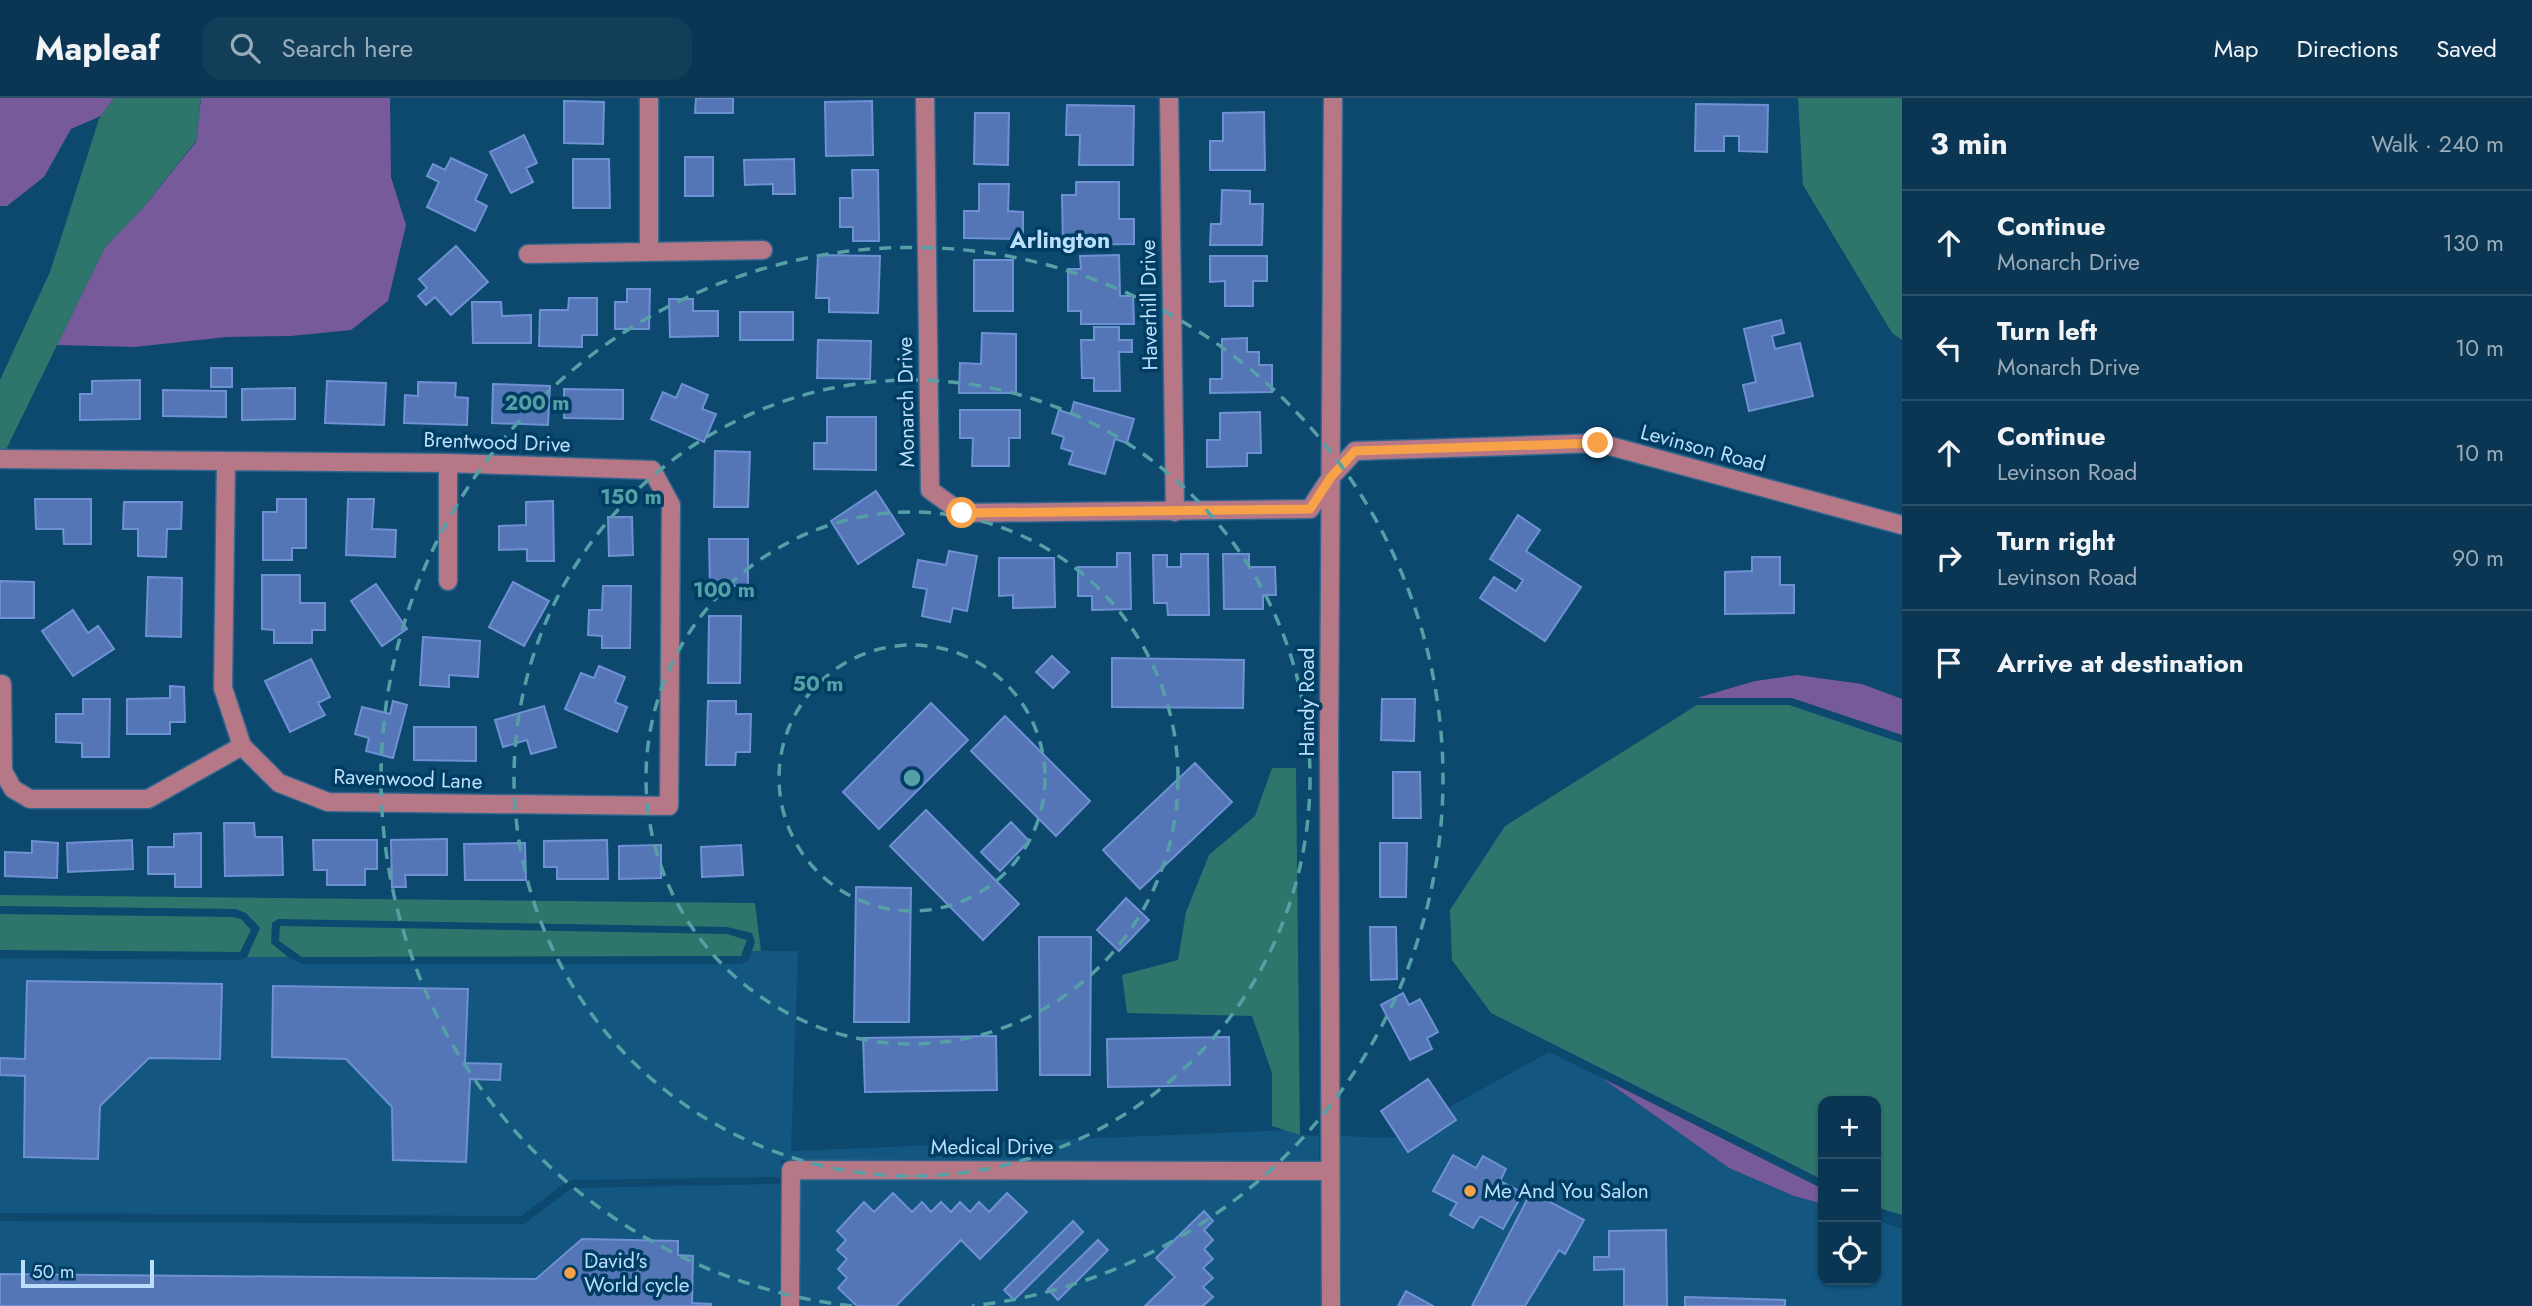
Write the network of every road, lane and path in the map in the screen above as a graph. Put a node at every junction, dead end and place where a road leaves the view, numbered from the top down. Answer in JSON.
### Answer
{"nodes":[{"id":1,"x":649,"y":98,"type":"edge"},
{"id":2,"x":925,"y":98,"type":"edge"},
{"id":3,"x":1169,"y":98,"type":"edge"},
{"id":4,"x":1333,"y":98,"type":"edge"},
{"id":5,"x":763,"y":250,"type":"dead end"},
{"id":6,"x":649,"y":251,"type":"junction"},
{"id":7,"x":528,"y":254,"type":"dead end"},
{"id":8,"x":0,"y":460,"type":"edge"},
{"id":9,"x":226,"y":461,"type":"junction"},
{"id":10,"x":448,"y":463,"type":"junction"},
{"id":11,"x":1331,"y":477,"type":"junction"},
{"id":12,"x":1175,"y":512,"type":"junction"},
{"id":13,"x":1902,"y":525,"type":"edge"},
{"id":14,"x":448,"y":581,"type":"dead end"},
{"id":15,"x":2,"y":684,"type":"dead end"},
{"id":16,"x":242,"y":746,"type":"junction"},
{"id":17,"x":669,"y":807,"type":"joint"},
{"id":18,"x":1330,"y":1171,"type":"junction"},
{"id":19,"x":790,"y":1306,"type":"edge"},
{"id":20,"x":1331,"y":1306,"type":"edge"}],
"edges":[{"from":1,"to":6,"type":"street"},
{"from":2,"to":12,"type":"street","name":"Monarch Drive"},
{"from":3,"to":12,"type":"street","name":"Haverhill Drive"},
{"from":4,"to":11,"type":"street","name":"Handy Road"},
{"from":5,"to":6,"type":"street"},
{"from":6,"to":7,"type":"street"},
{"from":8,"to":9,"type":"street","name":"Brentwood Drive"},
{"from":9,"to":10,"type":"street","name":"Brentwood Drive"},
{"from":9,"to":16,"type":"street","name":"Ravenwood Lane"},
{"from":10,"to":14,"type":"street"},
{"from":10,"to":17,"type":"street","name":"Brentwood Drive"},
{"from":11,"to":12,"type":"street","name":"Monarch Drive"},
{"from":11,"to":13,"type":"street","name":"Levinson Road"},
{"from":11,"to":18,"type":"street","name":"Handy Road"},
{"from":15,"to":16,"type":"street"},
{"from":16,"to":17,"type":"street","name":"Ravenwood Lane"},
{"from":18,"to":19,"type":"street","name":"Medical Drive"},
{"from":18,"to":20,"type":"street","name":"Handy Road"}]}
